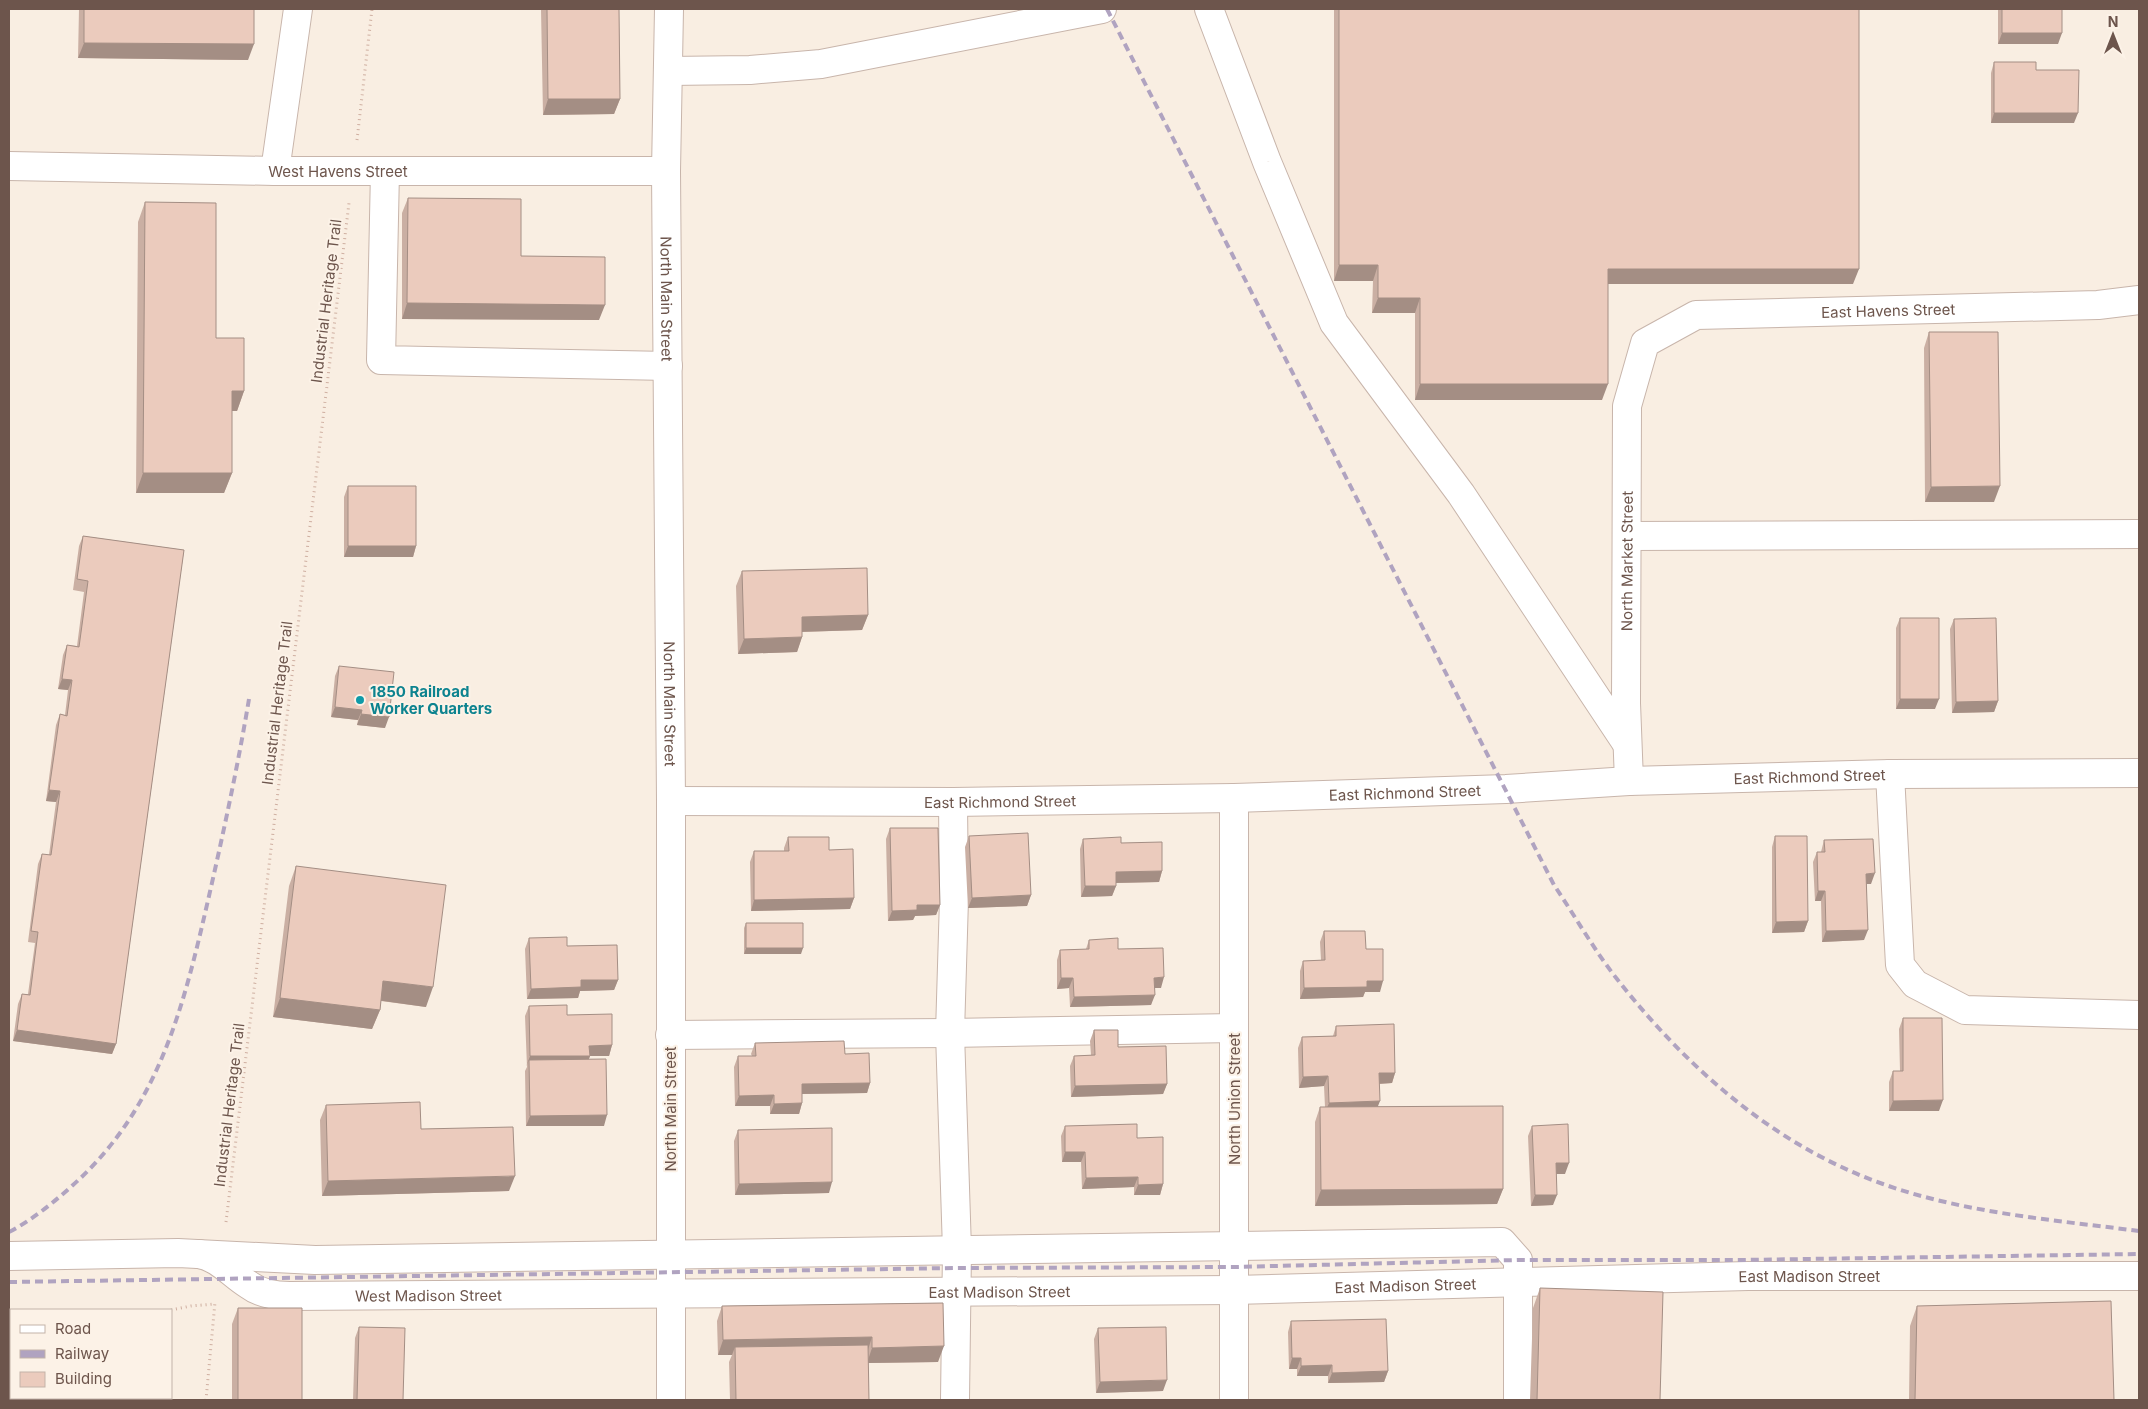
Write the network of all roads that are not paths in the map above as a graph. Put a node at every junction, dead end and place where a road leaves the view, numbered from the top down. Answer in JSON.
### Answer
{"nodes":[{"id":1,"x":298,"y":9,"type":"edge"},
{"id":2,"x":669,"y":9,"type":"edge"},
{"id":3,"x":1102,"y":9,"type":"edge"},
{"id":4,"x":1209,"y":9,"type":"edge"},
{"id":5,"x":668,"y":71,"type":"junction"},
{"id":6,"x":9,"y":166,"type":"edge"},
{"id":7,"x":275,"y":171,"type":"junction"},
{"id":8,"x":385,"y":171,"type":"junction"},
{"id":9,"x":666,"y":171,"type":"junction"},
{"id":10,"x":2139,"y":300,"type":"edge"},
{"id":11,"x":1645,"y":344,"type":"joint"},
{"id":12,"x":668,"y":366,"type":"junction"},
{"id":13,"x":2139,"y":534,"type":"edge"},
{"id":14,"x":1627,"y":536,"type":"junction"},
{"id":15,"x":1627,"y":744,"type":"junction"},
{"id":16,"x":2139,"y":773,"type":"edge"},
{"id":17,"x":1890,"y":774,"type":"junction"},
{"id":18,"x":1629,"y":781,"type":"junction"},
{"id":19,"x":1234,"y":798,"type":"junction"},
{"id":20,"x":670,"y":801,"type":"junction"},
{"id":21,"x":953,"y":802,"type":"junction"},
{"id":22,"x":2139,"y":1015,"type":"edge"},
{"id":23,"x":1234,"y":1028,"type":"junction"},
{"id":24,"x":950,"y":1033,"type":"junction"},
{"id":25,"x":670,"y":1035,"type":"junction"},
{"id":26,"x":1234,"y":1245,"type":"junction"},
{"id":27,"x":957,"y":1250,"type":"junction"},
{"id":28,"x":670,"y":1255,"type":"junction"},
{"id":29,"x":9,"y":1256,"type":"edge"},
{"id":30,"x":214,"y":1258,"type":"junction"},
{"id":31,"x":1518,"y":1271,"type":"junction"},
{"id":32,"x":2139,"y":1276,"type":"edge"},
{"id":33,"x":1234,"y":1290,"type":"junction"},
{"id":34,"x":957,"y":1292,"type":"junction"},
{"id":35,"x":670,"y":1294,"type":"junction"},
{"id":36,"x":671,"y":1400,"type":"edge"},
{"id":37,"x":955,"y":1400,"type":"edge"},
{"id":38,"x":1234,"y":1400,"type":"edge"},
{"id":39,"x":1518,"y":1400,"type":"edge"}],
"edges":[{"from":1,"to":7,"type":"street"},
{"from":2,"to":5,"type":"street","name":"North Main Street"},
{"from":3,"to":5,"type":"street"},
{"from":4,"to":15,"type":"street"},
{"from":5,"to":9,"type":"street","name":"North Main Street"},
{"from":6,"to":7,"type":"street","name":"West Havens Street"},
{"from":7,"to":8,"type":"street","name":"West Havens Street"},
{"from":8,"to":9,"type":"street","name":"West Havens Street"},
{"from":8,"to":12,"type":"street"},
{"from":9,"to":12,"type":"street","name":"North Main Street"},
{"from":10,"to":11,"type":"street","name":"East Havens Street"},
{"from":11,"to":14,"type":"street","name":"North Market Street"},
{"from":12,"to":20,"type":"street","name":"North Main Street"},
{"from":13,"to":14,"type":"street"},
{"from":14,"to":15,"type":"street","name":"North Market Street"},
{"from":15,"to":18,"type":"street","name":"North Market Street"},
{"from":16,"to":17,"type":"street","name":"East Richmond Street"},
{"from":17,"to":18,"type":"street","name":"East Richmond Street"},
{"from":17,"to":22,"type":"street"},
{"from":18,"to":19,"type":"street","name":"East Richmond Street"},
{"from":19,"to":21,"type":"street","name":"East Richmond Street"},
{"from":19,"to":23,"type":"street","name":"North Union Street"},
{"from":20,"to":21,"type":"street","name":"East Richmond Street"},
{"from":20,"to":25,"type":"street","name":"North Main Street"},
{"from":21,"to":24,"type":"street"},
{"from":23,"to":24,"type":"street"},
{"from":23,"to":26,"type":"street","name":"North Union Street"},
{"from":24,"to":25,"type":"street"},
{"from":24,"to":27,"type":"street"},
{"from":25,"to":28,"type":"street","name":"North Main Street"},
{"from":26,"to":27,"type":"street"},
{"from":26,"to":31,"type":"street"},
{"from":26,"to":33,"type":"street","name":"North Union Street"},
{"from":27,"to":28,"type":"street"},
{"from":27,"to":34,"type":"street"},
{"from":28,"to":30,"type":"street"},
{"from":28,"to":35,"type":"street","name":"North Main Street"},
{"from":29,"to":30,"type":"street"},
{"from":30,"to":35,"type":"street","name":"West Madison Street"},
{"from":31,"to":32,"type":"street","name":"East Madison Street"},
{"from":31,"to":33,"type":"street","name":"East Madison Street"},
{"from":31,"to":39,"type":"street"},
{"from":33,"to":34,"type":"street","name":"East Madison Street"},
{"from":33,"to":38,"type":"street","name":"North Union Street"},
{"from":34,"to":35,"type":"street","name":"East Madison Street"},
{"from":34,"to":37,"type":"street"},
{"from":35,"to":36,"type":"street","name":"North Main Street"}]}
